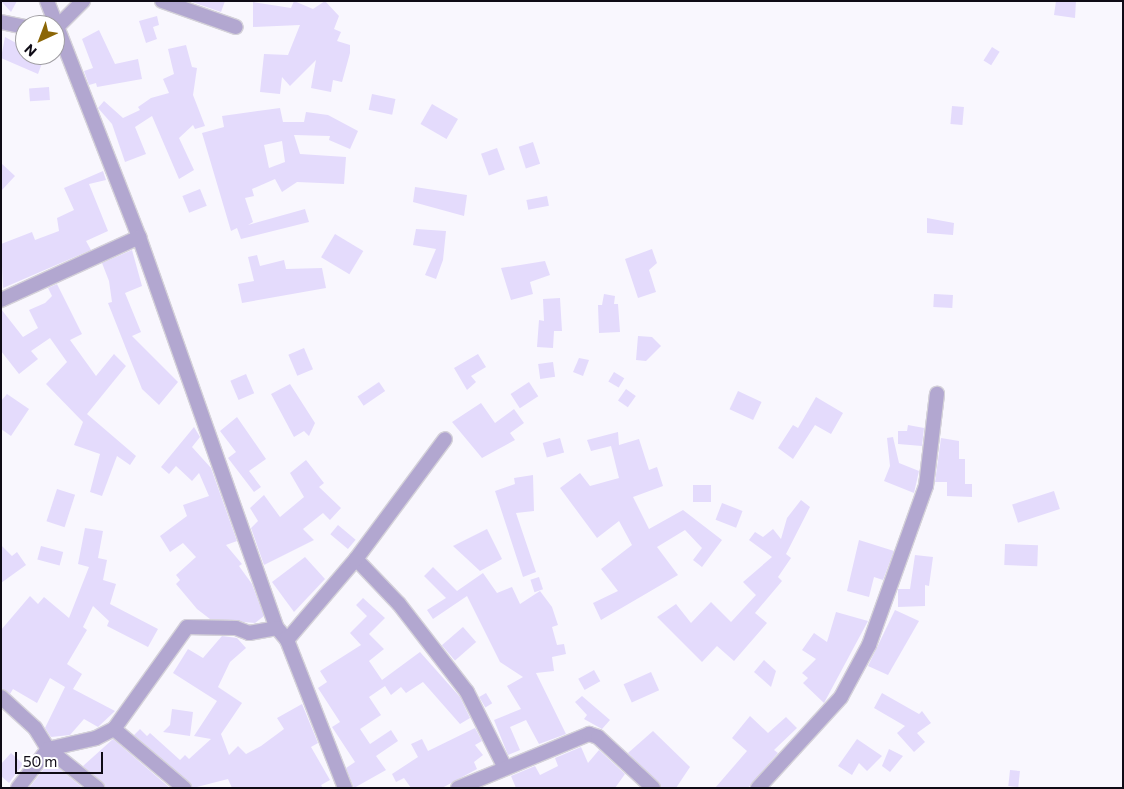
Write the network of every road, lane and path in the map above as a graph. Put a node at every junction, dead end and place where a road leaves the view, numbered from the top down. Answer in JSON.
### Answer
{"nodes":[{"id":1,"x":48,"y":1,"type":"edge"},
{"id":2,"x":83,"y":1,"type":"edge"},
{"id":3,"x":162,"y":1,"type":"edge"},
{"id":4,"x":52,"y":15,"type":"edge"},
{"id":5,"x":65,"y":20,"type":"edge"},
{"id":6,"x":1,"y":22,"type":"edge"},
{"id":7,"x":15,"y":25,"type":"edge"},
{"id":8,"x":236,"y":27,"type":"dead end"},
{"id":9,"x":65,"y":52,"type":"edge"},
{"id":10,"x":139,"y":237,"type":"junction"},
{"id":11,"x":1,"y":300,"type":"edge"},
{"id":12,"x":937,"y":394,"type":"dead end"},
{"id":13,"x":445,"y":439,"type":"dead end"},
{"id":14,"x":356,"y":559,"type":"junction"},
{"id":15,"x":277,"y":628,"type":"junction"},
{"id":16,"x":287,"y":640,"type":"junction"},
{"id":17,"x":1,"y":697,"type":"edge"},
{"id":18,"x":114,"y":729,"type":"junction"},
{"id":19,"x":48,"y":749,"type":"junction"},
{"id":20,"x":505,"y":768,"type":"junction"},
{"id":21,"x":18,"y":788,"type":"edge"},
{"id":22,"x":97,"y":788,"type":"edge"},
{"id":23,"x":184,"y":788,"type":"edge"},
{"id":24,"x":345,"y":788,"type":"edge"},
{"id":25,"x":458,"y":788,"type":"edge"},
{"id":26,"x":653,"y":788,"type":"edge"},
{"id":27,"x":758,"y":788,"type":"edge"}],
"edges":[{"from":1,"to":4,"type":"street"},
{"from":2,"to":5,"type":"street"},
{"from":3,"to":8,"type":"street"},
{"from":6,"to":7,"type":"street"},
{"from":9,"to":10,"type":"street"},
{"from":10,"to":11,"type":"street"},
{"from":10,"to":15,"type":"street"},
{"from":12,"to":27,"type":"street"},
{"from":13,"to":14,"type":"street"},
{"from":14,"to":16,"type":"street"},
{"from":14,"to":20,"type":"street"},
{"from":15,"to":16,"type":"street"},
{"from":15,"to":18,"type":"street"},
{"from":16,"to":24,"type":"street"},
{"from":17,"to":19,"type":"street"},
{"from":18,"to":19,"type":"street"},
{"from":18,"to":23,"type":"street"},
{"from":19,"to":21,"type":"street"},
{"from":19,"to":22,"type":"street"},
{"from":20,"to":25,"type":"street"},
{"from":20,"to":26,"type":"street"}]}
